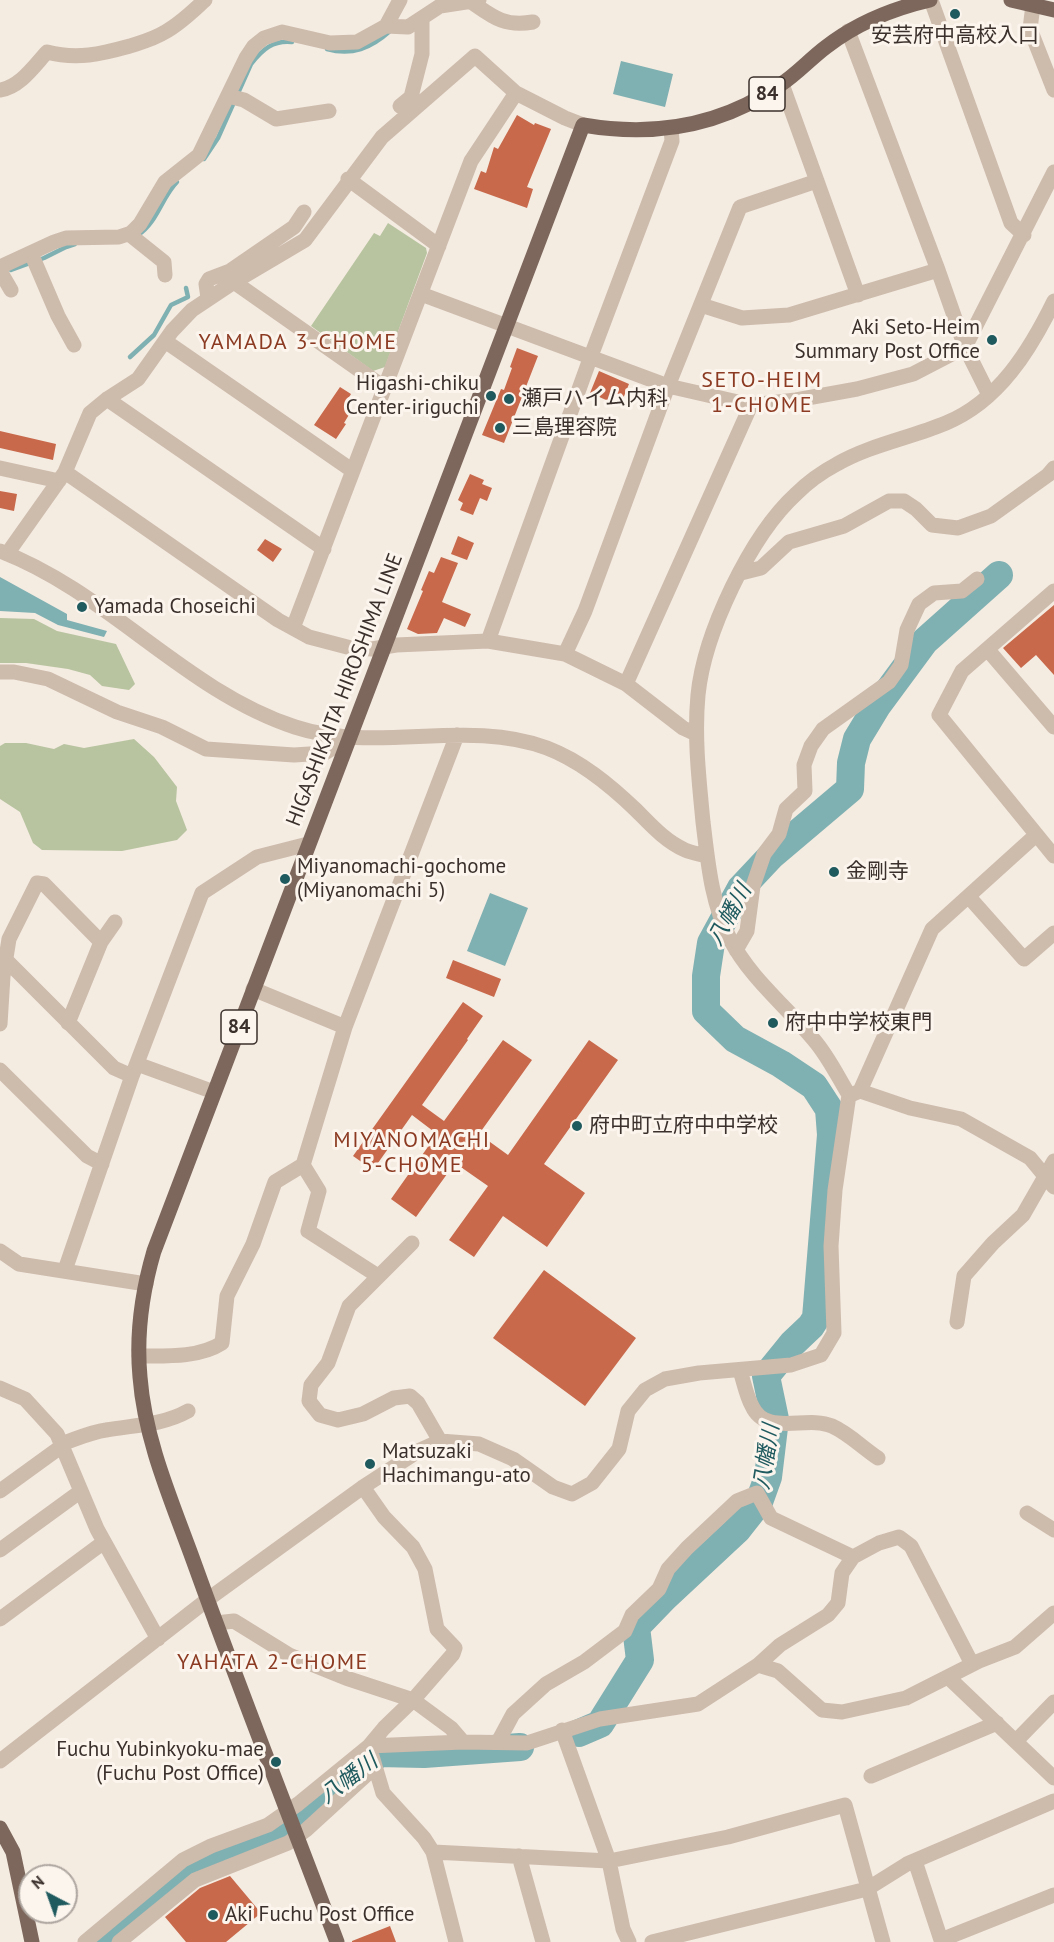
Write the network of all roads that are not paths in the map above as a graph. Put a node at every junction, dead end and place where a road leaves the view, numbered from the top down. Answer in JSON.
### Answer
{"nodes":[{"id":1,"x":206,"y":0,"type":"edge"},
{"id":2,"x":400,"y":0,"type":"edge"},
{"id":3,"x":930,"y":0,"type":"edge"},
{"id":4,"x":1011,"y":0,"type":"edge"},
{"id":5,"x":474,"y":1,"type":"edge"},
{"id":6,"x":1033,"y":5,"type":"junction"},
{"id":7,"x":1054,"y":10,"type":"edge"},
{"id":8,"x":422,"y":18,"type":"junction"},
{"id":9,"x":533,"y":22,"type":"dead end"},
{"id":10,"x":387,"y":26,"type":"junction"},
{"id":11,"x":848,"y":32,"type":"junction"},
{"id":12,"x":782,"y":84,"type":"junction"},
{"id":13,"x":0,"y":90,"type":"edge"},
{"id":14,"x":1054,"y":90,"type":"edge"},
{"id":15,"x":516,"y":93,"type":"junction"},
{"id":16,"x":234,"y":97,"type":"junction"},
{"id":17,"x":400,"y":106,"type":"dead end"},
{"id":18,"x":329,"y":111,"type":"dead end"},
{"id":19,"x":583,"y":124,"type":"junction"},
{"id":20,"x":671,"y":128,"type":"junction"},
{"id":21,"x":1054,"y":172,"type":"edge"},
{"id":22,"x":348,"y":179,"type":"junction"},
{"id":23,"x":817,"y":181,"type":"junction"},
{"id":24,"x":304,"y":212,"type":"dead end"},
{"id":25,"x":130,"y":234,"type":"junction"},
{"id":26,"x":1024,"y":235,"type":"junction"},
{"id":27,"x":439,"y":246,"type":"junction"},
{"id":28,"x":33,"y":258,"type":"junction"},
{"id":29,"x":938,"y":270,"type":"junction"},
{"id":30,"x":165,"y":275,"type":"dead end"},
{"id":31,"x":4,"y":277,"type":"edge"},
{"id":32,"x":234,"y":282,"type":"junction"},
{"id":33,"x":421,"y":294,"type":"junction"},
{"id":34,"x":858,"y":295,"type":"junction"},
{"id":35,"x":208,"y":298,"type":"junction"},
{"id":36,"x":1054,"y":301,"type":"edge"},
{"id":37,"x":701,"y":305,"type":"junction"},
{"id":38,"x":507,"y":327,"type":"junction"},
{"id":39,"x":165,"y":340,"type":"junction"},
{"id":40,"x":74,"y":345,"type":"dead end"},
{"id":41,"x":964,"y":347,"type":"junction"},
{"id":42,"x":591,"y":356,"type":"junction"},
{"id":43,"x":668,"y":386,"type":"junction"},
{"id":44,"x":385,"y":388,"type":"junction"},
{"id":45,"x":989,"y":395,"type":"junction"},
{"id":46,"x":107,"y":399,"type":"junction"},
{"id":47,"x":751,"y":405,"type":"junction"},
{"id":48,"x":0,"y":468,"type":"edge"},
{"id":49,"x":1054,"y":468,"type":"edge"},
{"id":50,"x":353,"y":471,"type":"junction"},
{"id":51,"x":62,"y":477,"type":"junction"},
{"id":52,"x":324,"y":549,"type":"junction"},
{"id":53,"x":4,"y":552,"type":"edge"},
{"id":54,"x":741,"y":573,"type":"junction"},
{"id":55,"x":977,"y":579,"type":"dead end"},
{"id":56,"x":1054,"y":592,"type":"edge"},
{"id":57,"x":293,"y":628,"type":"junction"},
{"id":58,"x":488,"y":641,"type":"junction"},
{"id":59,"x":384,"y":646,"type":"junction"},
{"id":60,"x":988,"y":650,"type":"junction"},
{"id":61,"x":565,"y":654,"type":"junction"},
{"id":62,"x":0,"y":672,"type":"edge"},
{"id":63,"x":626,"y":684,"type":"junction"},
{"id":64,"x":1054,"y":727,"type":"edge"},
{"id":65,"x":696,"y":734,"type":"junction"},
{"id":66,"x":458,"y":735,"type":"junction"},
{"id":67,"x":349,"y":738,"type":"junction"},
{"id":68,"x":1036,"y":835,"type":"junction"},
{"id":69,"x":308,"y":844,"type":"junction"},
{"id":70,"x":707,"y":856,"type":"junction"},
{"id":71,"x":1054,"y":856,"type":"edge"},
{"id":72,"x":969,"y":897,"type":"junction"},
{"id":73,"x":115,"y":922,"type":"dead end"},
{"id":74,"x":1054,"y":933,"type":"edge"},
{"id":75,"x":101,"y":942,"type":"junction"},
{"id":76,"x":736,"y":950,"type":"junction"},
{"id":77,"x":6,"y":960,"type":"junction"},
{"id":78,"x":254,"y":989,"type":"junction"},
{"id":79,"x":0,"y":1023,"type":"edge"},
{"id":80,"x":68,"y":1023,"type":"junction"},
{"id":81,"x":345,"y":1028,"type":"junction"},
{"id":82,"x":0,"y":1070,"type":"edge"},
{"id":83,"x":134,"y":1070,"type":"junction"},
{"id":84,"x":214,"y":1092,"type":"junction"},
{"id":85,"x":855,"y":1093,"type":"junction"},
{"id":86,"x":1054,"y":1161,"type":"edge"},
{"id":87,"x":102,"y":1164,"type":"junction"},
{"id":88,"x":303,"y":1165,"type":"junction"},
{"id":89,"x":1049,"y":1182,"type":"edge"},
{"id":90,"x":412,"y":1243,"type":"dead end"},
{"id":91,"x":0,"y":1251,"type":"edge"},
{"id":92,"x":65,"y":1270,"type":"junction"},
{"id":93,"x":378,"y":1276,"type":"junction"},
{"id":94,"x":146,"y":1284,"type":"junction"},
{"id":95,"x":957,"y":1322,"type":"dead end"},
{"id":96,"x":139,"y":1356,"type":"junction"},
{"id":97,"x":740,"y":1371,"type":"junction"},
{"id":98,"x":0,"y":1388,"type":"edge"},
{"id":99,"x":188,"y":1410,"type":"dead end"},
{"id":100,"x":147,"y":1425,"type":"junction"},
{"id":101,"x":440,"y":1441,"type":"junction"},
{"id":102,"x":62,"y":1445,"type":"junction"},
{"id":103,"x":878,"y":1458,"type":"dead end"},
{"id":104,"x":363,"y":1487,"type":"junction"},
{"id":105,"x":0,"y":1491,"type":"edge"},
{"id":106,"x":81,"y":1491,"type":"junction"},
{"id":107,"x":1027,"y":1513,"type":"dead end"},
{"id":108,"x":1054,"y":1530,"type":"edge"},
{"id":109,"x":104,"y":1542,"type":"junction"},
{"id":110,"x":0,"y":1550,"type":"edge"},
{"id":111,"x":853,"y":1557,"type":"junction"},
{"id":112,"x":207,"y":1600,"type":"junction"},
{"id":113,"x":1054,"y":1613,"type":"edge"},
{"id":114,"x":0,"y":1618,"type":"edge"},
{"id":115,"x":216,"y":1623,"type":"junction"},
{"id":116,"x":158,"y":1639,"type":"junction"},
{"id":117,"x":972,"y":1664,"type":"junction"},
{"id":118,"x":758,"y":1665,"type":"junction"},
{"id":119,"x":948,"y":1677,"type":"junction"},
{"id":120,"x":413,"y":1700,"type":"junction"},
{"id":121,"x":1054,"y":1702,"type":"edge"},
{"id":122,"x":997,"y":1723,"type":"junction"},
{"id":123,"x":562,"y":1730,"type":"junction"},
{"id":124,"x":1016,"y":1741,"type":"junction"},
{"id":125,"x":463,"y":1742,"type":"junction"},
{"id":126,"x":498,"y":1742,"type":"junction"},
{"id":127,"x":369,"y":1746,"type":"junction"},
{"id":128,"x":0,"y":1761,"type":"edge"},
{"id":129,"x":375,"y":1767,"type":"junction"},
{"id":130,"x":871,"y":1776,"type":"dead end"},
{"id":131,"x":1054,"y":1778,"type":"edge"},
{"id":132,"x":1054,"y":1802,"type":"edge"},
{"id":133,"x":288,"y":1812,"type":"junction"},
{"id":134,"x":0,"y":1828,"type":"edge"},
{"id":135,"x":297,"y":1836,"type":"junction"},
{"id":136,"x":433,"y":1852,"type":"junction"},
{"id":137,"x":519,"y":1856,"type":"junction"},
{"id":138,"x":609,"y":1861,"type":"junction"},
{"id":139,"x":915,"y":1861,"type":"junction"},
{"id":140,"x":867,"y":1889,"type":"junction"},
{"id":141,"x":1054,"y":1895,"type":"edge"},
{"id":142,"x":32,"y":1942,"type":"edge"},
{"id":143,"x":85,"y":1942,"type":"edge"},
{"id":144,"x":119,"y":1942,"type":"edge"},
{"id":145,"x":337,"y":1942,"type":"edge"},
{"id":146,"x":456,"y":1942,"type":"edge"},
{"id":147,"x":543,"y":1942,"type":"edge"},
{"id":148,"x":629,"y":1942,"type":"edge"},
{"id":149,"x":652,"y":1942,"type":"edge"},
{"id":150,"x":883,"y":1942,"type":"edge"}],
"edges":[{"from":1,"to":13,"type":"street"},
{"from":2,"to":10,"type":"street"},
{"from":3,"to":11,"type":"main road","number":"84"},
{"from":3,"to":26,"type":"street"},
{"from":4,"to":6,"type":"main road"},
{"from":5,"to":8,"type":"street"},
{"from":5,"to":9,"type":"street"},
{"from":6,"to":7,"type":"main road"},
{"from":6,"to":14,"type":"street"},
{"from":8,"to":10,"type":"street"},
{"from":8,"to":17,"type":"street"},
{"from":10,"to":16,"type":"street"},
{"from":11,"to":12,"type":"main road","number":"84"},
{"from":11,"to":29,"type":"street"},
{"from":12,"to":20,"type":"main road","number":"84"},
{"from":12,"to":23,"type":"street"},
{"from":15,"to":19,"type":"street"},
{"from":15,"to":22,"type":"street"},
{"from":15,"to":27,"type":"street"},
{"from":16,"to":18,"type":"street"},
{"from":16,"to":25,"type":"street"},
{"from":19,"to":20,"type":"main road","number":"84"},
{"from":19,"to":38,"type":"main road","name":"HIGASHIKAITA HIROSHIMA LINE","number":"84"},
{"from":20,"to":42,"type":"street"},
{"from":21,"to":26,"type":"street"},
{"from":22,"to":27,"type":"street"},
{"from":22,"to":32,"type":"street"},
{"from":23,"to":34,"type":"street"},
{"from":23,"to":37,"type":"street"},
{"from":24,"to":35,"type":"street"},
{"from":25,"to":28,"type":"street"},
{"from":25,"to":30,"type":"street"},
{"from":26,"to":41,"type":"street"},
{"from":27,"to":33,"type":"street"},
{"from":28,"to":31,"type":"street"},
{"from":28,"to":40,"type":"street"},
{"from":29,"to":34,"type":"street"},
{"from":29,"to":41,"type":"street"},
{"from":32,"to":35,"type":"street"},
{"from":32,"to":44,"type":"street"},
{"from":33,"to":38,"type":"street"},
{"from":33,"to":44,"type":"street"},
{"from":34,"to":37,"type":"street"},
{"from":35,"to":39,"type":"street"},
{"from":36,"to":45,"type":"street"},
{"from":37,"to":43,"type":"street"},
{"from":38,"to":42,"type":"street"},
{"from":38,"to":59,"type":"main road","name":"HIGASHIKAITA HIROSHIMA LINE","number":"84"},
{"from":39,"to":46,"type":"street"},
{"from":39,"to":50,"type":"street"},
{"from":41,"to":45,"type":"street"},
{"from":41,"to":47,"type":"street"},
{"from":42,"to":43,"type":"street"},
{"from":42,"to":58,"type":"street"},
{"from":43,"to":47,"type":"street"},
{"from":43,"to":61,"type":"street"},
{"from":44,"to":50,"type":"street"},
{"from":45,"to":54,"type":"street"},
{"from":46,"to":51,"type":"street"},
{"from":46,"to":52,"type":"street"},
{"from":47,"to":63,"type":"street"},
{"from":48,"to":51,"type":"street"},
{"from":49,"to":54,"type":"street"},
{"from":50,"to":52,"type":"street"},
{"from":51,"to":53,"type":"street"},
{"from":51,"to":57,"type":"street"},
{"from":52,"to":57,"type":"street"},
{"from":53,"to":67,"type":"street"},
{"from":54,"to":65,"type":"street"},
{"from":55,"to":76,"type":"street"},
{"from":56,"to":60,"type":"street"},
{"from":57,"to":59,"type":"street"},
{"from":58,"to":59,"type":"street"},
{"from":58,"to":61,"type":"street"},
{"from":59,"to":67,"type":"main road","name":"HIGASHIKAITA HIROSHIMA LINE","number":"84"},
{"from":60,"to":64,"type":"street"},
{"from":60,"to":68,"type":"street"},
{"from":61,"to":63,"type":"street"},
{"from":62,"to":67,"type":"street"},
{"from":63,"to":65,"type":"street"},
{"from":65,"to":70,"type":"street"},
{"from":66,"to":67,"type":"street"},
{"from":66,"to":70,"type":"street"},
{"from":66,"to":81,"type":"street"},
{"from":67,"to":69,"type":"main road","name":"HIGASHIKAITA HIROSHIMA LINE","number":"84"},
{"from":68,"to":71,"type":"street"},
{"from":68,"to":72,"type":"street"},
{"from":69,"to":78,"type":"main road","name":"HIGASHIKAITA HIROSHIMA LINE","number":"84"},
{"from":69,"to":83,"type":"street"},
{"from":70,"to":76,"type":"street"},
{"from":72,"to":74,"type":"street"},
{"from":72,"to":85,"type":"street"},
{"from":73,"to":75,"type":"street"},
{"from":75,"to":77,"type":"street"},
{"from":75,"to":80,"type":"street"},
{"from":76,"to":85,"type":"street"},
{"from":77,"to":79,"type":"street"},
{"from":77,"to":80,"type":"street"},
{"from":78,"to":81,"type":"street"},
{"from":78,"to":84,"type":"main road","name":"HIGASHIKAITA HIROSHIMA LINE","number":"84"},
{"from":80,"to":83,"type":"street"},
{"from":81,"to":88,"type":"street"},
{"from":82,"to":87,"type":"street"},
{"from":83,"to":84,"type":"street"},
{"from":83,"to":87,"type":"street"},
{"from":84,"to":94,"type":"main road","name":"HIGASHIKAITA HIROSHIMA LINE","number":"84"},
{"from":85,"to":89,"type":"street"},
{"from":85,"to":97,"type":"street"},
{"from":86,"to":89,"type":"street"},
{"from":87,"to":92,"type":"street"},
{"from":88,"to":93,"type":"street"},
{"from":88,"to":96,"type":"street"},
{"from":89,"to":95,"type":"street"},
{"from":90,"to":93,"type":"street"},
{"from":91,"to":92,"type":"street"},
{"from":92,"to":94,"type":"street"},
{"from":93,"to":101,"type":"street"},
{"from":94,"to":96,"type":"main road","name":"HIGASHIKAITA HIROSHIMA LINE","number":"84"},
{"from":96,"to":100,"type":"main road","name":"HIGASHIKAITA HIROSHIMA LINE","number":"84"},
{"from":97,"to":101,"type":"street"},
{"from":97,"to":103,"type":"street"},
{"from":98,"to":102,"type":"street"},
{"from":99,"to":100,"type":"street"},
{"from":100,"to":102,"type":"street"},
{"from":100,"to":112,"type":"main road","name":"HIGASHIKAITA HIROSHIMA LINE","number":"84"},
{"from":101,"to":104,"type":"street"},
{"from":102,"to":105,"type":"street"},
{"from":102,"to":106,"type":"street"},
{"from":104,"to":112,"type":"street"},
{"from":104,"to":120,"type":"street"},
{"from":106,"to":109,"type":"street"},
{"from":106,"to":110,"type":"street"},
{"from":107,"to":108,"type":"street"},
{"from":109,"to":114,"type":"street"},
{"from":109,"to":116,"type":"street"},
{"from":111,"to":117,"type":"street"},
{"from":111,"to":118,"type":"street"},
{"from":111,"to":126,"type":"street"},
{"from":112,"to":115,"type":"main road","name":"HIGASHIKAITA HIROSHIMA LINE","number":"84"},
{"from":112,"to":116,"type":"street"},
{"from":113,"to":117,"type":"street"},
{"from":115,"to":120,"type":"street"},
{"from":115,"to":133,"type":"main road","name":"HIGASHIKAITA HIROSHIMA LINE","number":"84"},
{"from":116,"to":128,"type":"street"},
{"from":117,"to":119,"type":"street"},
{"from":118,"to":119,"type":"street"},
{"from":118,"to":123,"type":"street"},
{"from":119,"to":122,"type":"street"},
{"from":120,"to":125,"type":"street"},
{"from":120,"to":127,"type":"street"},
{"from":121,"to":124,"type":"street"},
{"from":122,"to":124,"type":"street"},
{"from":122,"to":130,"type":"street"},
{"from":123,"to":126,"type":"street"},
{"from":123,"to":138,"type":"street"},
{"from":124,"to":131,"type":"street"},
{"from":125,"to":126,"type":"street"},
{"from":125,"to":127,"type":"street"},
{"from":127,"to":129,"type":"street"},
{"from":127,"to":133,"type":"street"},
{"from":129,"to":135,"type":"street"},
{"from":129,"to":136,"type":"street"},
{"from":132,"to":139,"type":"street"},
{"from":133,"to":135,"type":"main road","name":"HIGASHIKAITA HIROSHIMA LINE","number":"84"},
{"from":133,"to":143,"type":"street"},
{"from":134,"to":142,"type":"main road"},
{"from":135,"to":144,"type":"street"},
{"from":135,"to":145,"type":"main road","name":"HIGASHIKAITA HIROSHIMA LINE","number":"84"},
{"from":136,"to":137,"type":"street"},
{"from":136,"to":146,"type":"street"},
{"from":137,"to":138,"type":"street"},
{"from":137,"to":147,"type":"street"},
{"from":138,"to":140,"type":"street"},
{"from":138,"to":148,"type":"street"},
{"from":139,"to":140,"type":"street"},
{"from":139,"to":141,"type":"street"},
{"from":140,"to":149,"type":"street"},
{"from":140,"to":150,"type":"street"}]}
